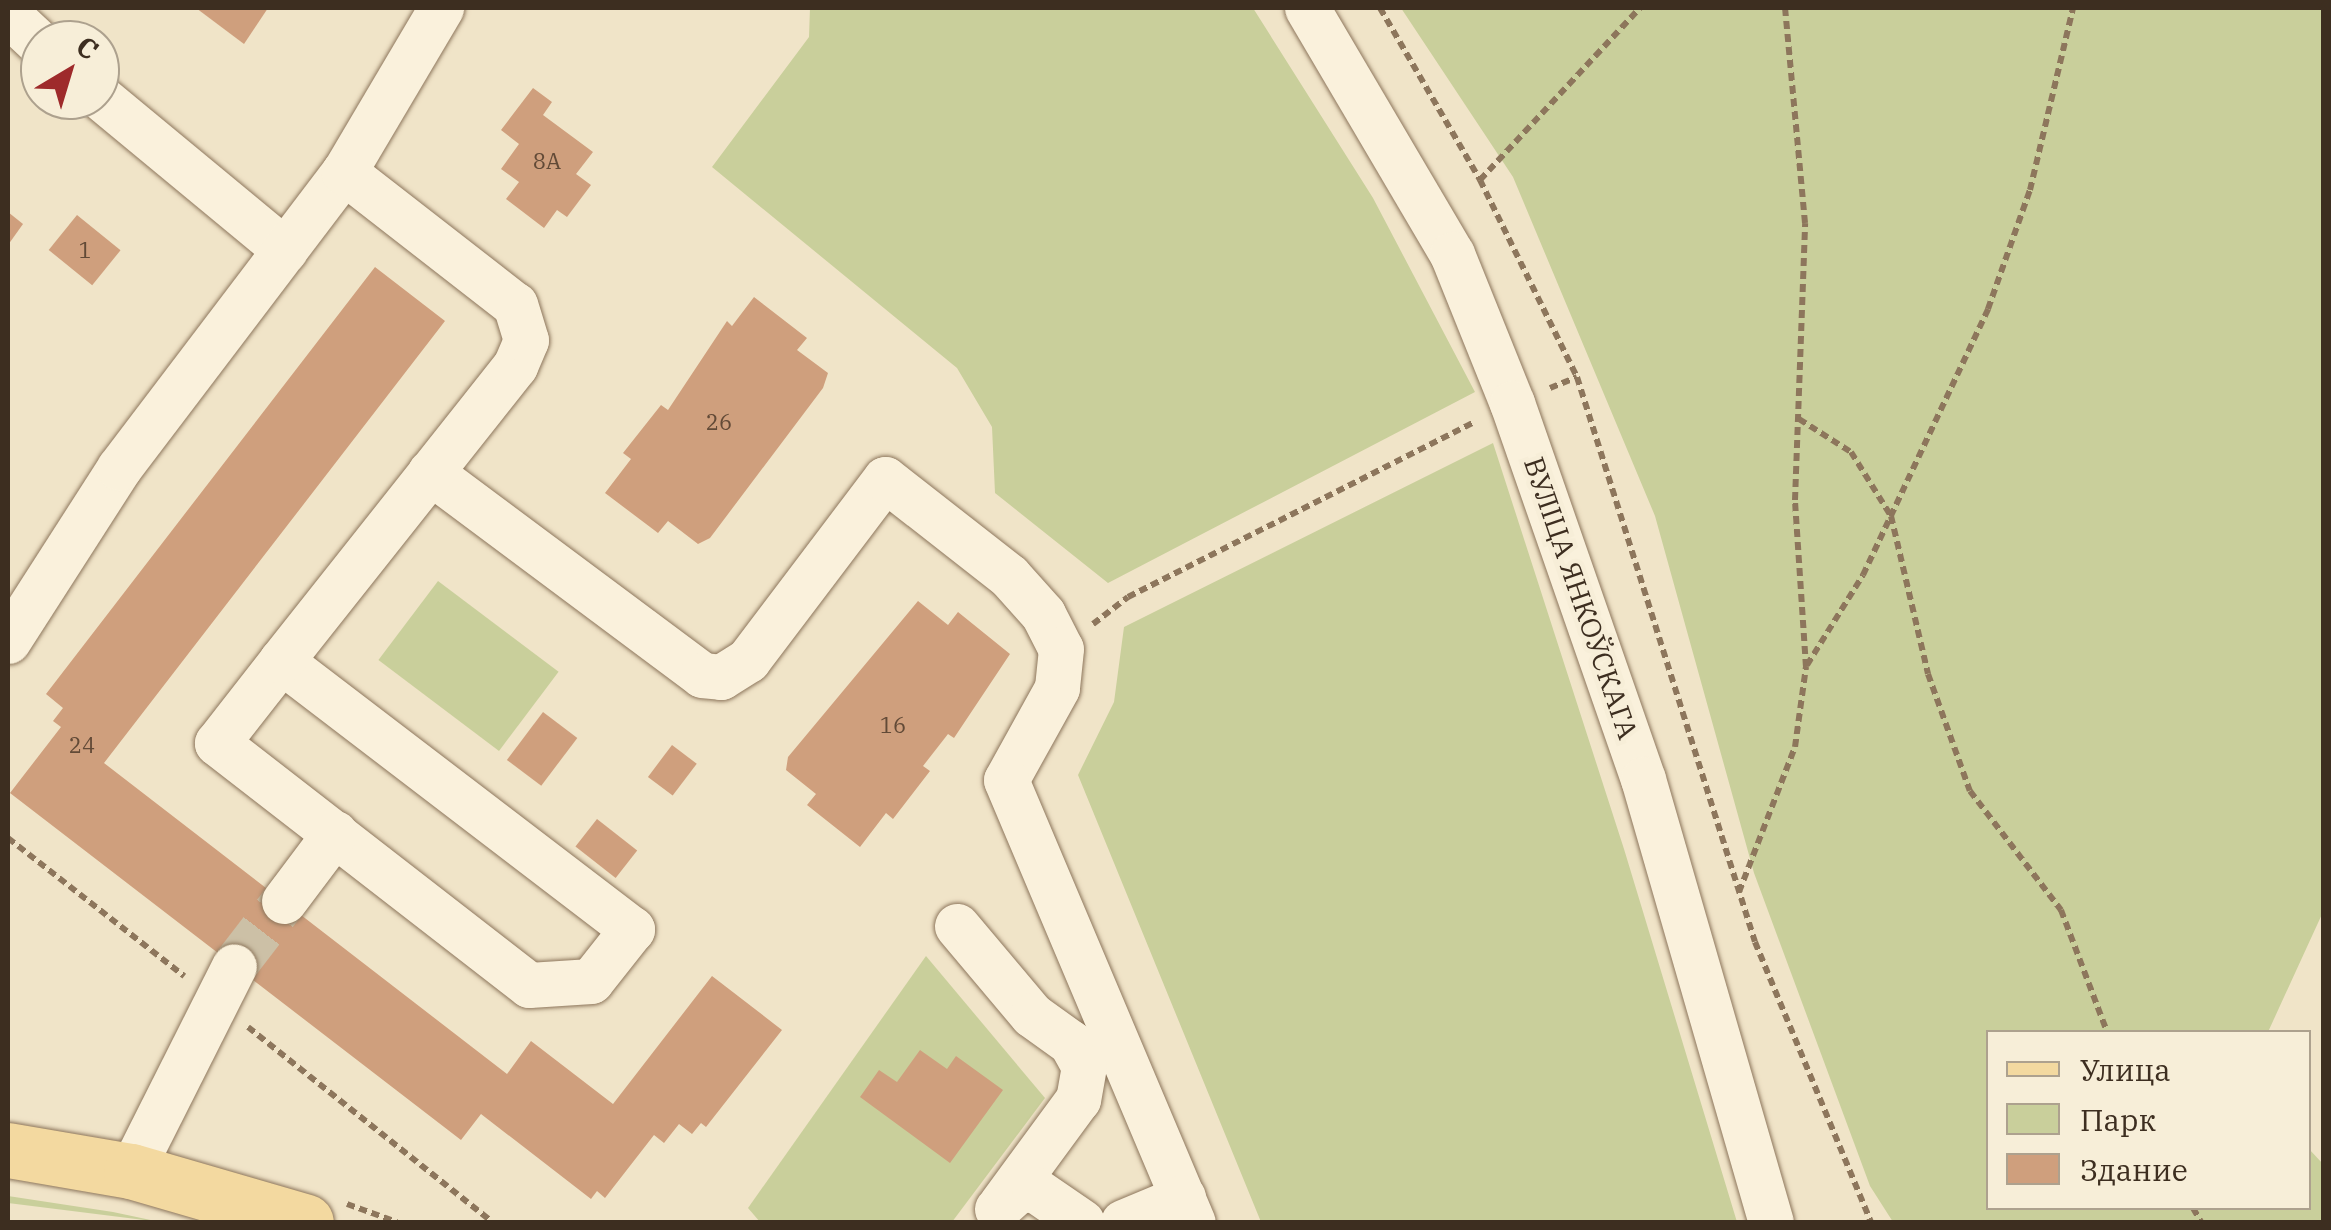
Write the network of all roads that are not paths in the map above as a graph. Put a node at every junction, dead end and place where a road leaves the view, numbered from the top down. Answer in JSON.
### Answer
{"nodes":[{"id":1,"x":441,"y":8,"type":"edge"},
{"id":2,"x":1307,"y":8,"type":"edge"},
{"id":3,"x":120,"y":113,"type":"edge"},
{"id":4,"x":344,"y":172,"type":"junction"},
{"id":5,"x":286,"y":250,"type":"junction"},
{"id":6,"x":430,"y":472,"type":"junction"},
{"id":7,"x":8,"y":641,"type":"edge"},
{"id":8,"x":280,"y":661,"type":"junction"},
{"id":9,"x":335,"y":833,"type":"junction"},
{"id":10,"x":284,"y":901,"type":"tunnel mouth"},
{"id":11,"x":957,"y":926,"type":"dead end"},
{"id":12,"x":234,"y":966,"type":"tunnel mouth"},
{"id":13,"x":8,"y":1150,"type":"edge"},
{"id":14,"x":132,"y":1170,"type":"junction"},
{"id":15,"x":1188,"y":1210,"type":"edge"},
{"id":16,"x":994,"y":1213,"type":"edge"},
{"id":17,"x":306,"y":1222,"type":"edge"},
{"id":18,"x":1082,"y":1222,"type":"edge"},
{"id":19,"x":1123,"y":1222,"type":"edge"},
{"id":20,"x":1771,"y":1222,"type":"edge"}],
"edges":[{"from":1,"to":4,"type":"street"},
{"from":2,"to":20,"type":"street","name":"ВУЛІЦА ЯНКОЎСКАГА"},
{"from":3,"to":5,"type":"street"},
{"from":4,"to":5,"type":"street"},
{"from":4,"to":6,"type":"street"},
{"from":5,"to":7,"type":"street"},
{"from":6,"to":8,"type":"street"},
{"from":6,"to":15,"type":"street"},
{"from":8,"to":9,"type":"street"},
{"from":8,"to":9,"type":"street"},
{"from":9,"to":10,"type":"street"},
{"from":11,"to":16,"type":"street"},
{"from":12,"to":14,"type":"street"},
{"from":13,"to":14,"type":"main road"},
{"from":14,"to":17,"type":"main road"},
{"from":15,"to":19,"type":"street"},
{"from":16,"to":18,"type":"street"}]}
